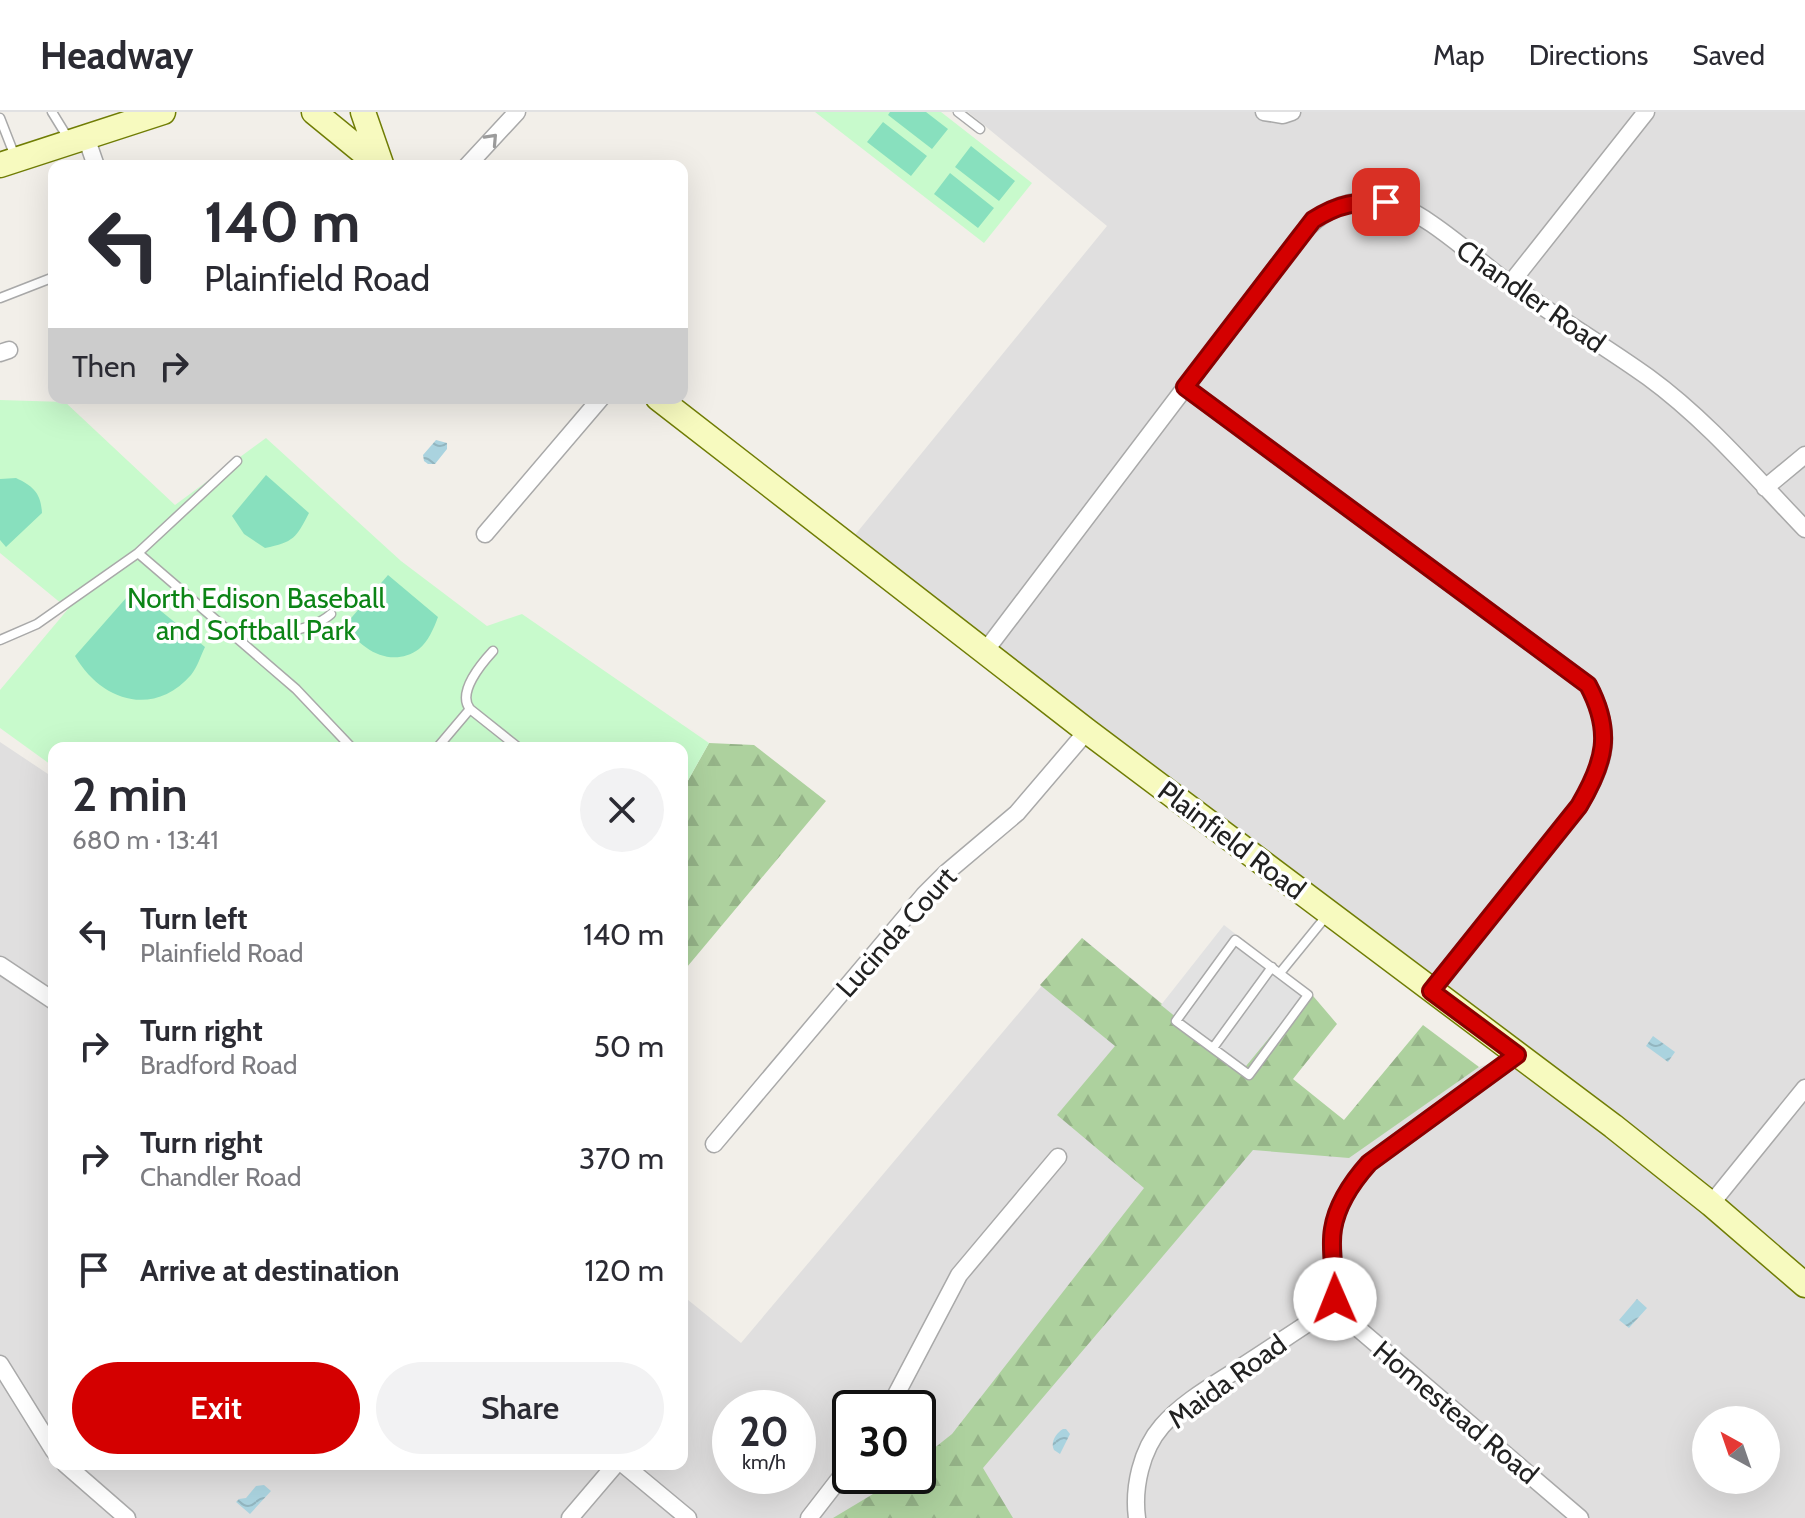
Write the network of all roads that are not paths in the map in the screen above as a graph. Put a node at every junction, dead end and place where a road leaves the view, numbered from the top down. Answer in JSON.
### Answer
{"nodes":[{"id":1,"x":52,"y":112,"type":"edge"},
{"id":2,"x":163,"y":112,"type":"edge"},
{"id":3,"x":314,"y":112,"type":"edge"},
{"id":4,"x":363,"y":112,"type":"edge"},
{"id":5,"x":517,"y":112,"type":"edge"},
{"id":6,"x":958,"y":112,"type":"edge"},
{"id":7,"x":1264,"y":112,"type":"edge"},
{"id":8,"x":1292,"y":112,"type":"edge"},
{"id":9,"x":1646,"y":112,"type":"edge"},
{"id":10,"x":0,"y":118,"type":"edge"},
{"id":11,"x":980,"y":129,"type":"dead end"},
{"id":12,"x":78,"y":139,"type":"junction"},
{"id":13,"x":92,"y":160,"type":"edge"},
{"id":14,"x":374,"y":160,"type":"edge"},
{"id":15,"x":379,"y":160,"type":"edge"},
{"id":16,"x":473,"y":160,"type":"edge"},
{"id":17,"x":8,"y":162,"type":"edge"},
{"id":18,"x":48,"y":279,"type":"edge"},
{"id":19,"x":1510,"y":284,"type":"junction"},
{"id":20,"x":0,"y":298,"type":"edge"},
{"id":21,"x":1185,"y":387,"type":"junction"},
{"id":22,"x":596,"y":404,"type":"edge"},
{"id":23,"x":666,"y":404,"type":"edge"},
{"id":24,"x":1805,"y":455,"type":"edge"},
{"id":25,"x":237,"y":461,"type":"dead end"},
{"id":26,"x":1765,"y":488,"type":"junction"},
{"id":27,"x":1805,"y":529,"type":"edge"},
{"id":28,"x":485,"y":534,"type":"dead end"},
{"id":29,"x":138,"y":553,"type":"junction"},
{"id":30,"x":331,"y":614,"type":"dead end"},
{"id":31,"x":230,"y":631,"type":"junction"},
{"id":32,"x":1,"y":642,"type":"edge"},
{"id":33,"x":986,"y":650,"type":"junction"},
{"id":34,"x":493,"y":651,"type":"dead end"},
{"id":35,"x":470,"y":709,"type":"junction"},
{"id":36,"x":1087,"y":731,"type":"junction"},
{"id":37,"x":346,"y":742,"type":"edge"},
{"id":38,"x":442,"y":742,"type":"edge"},
{"id":39,"x":511,"y":742,"type":"edge"},
{"id":40,"x":1328,"y":913,"type":"junction"},
{"id":41,"x":0,"y":965,"type":"edge"},
{"id":42,"x":1272,"y":967,"type":"junction"},
{"id":43,"x":1280,"y":973,"type":"junction"},
{"id":44,"x":1431,"y":991,"type":"junction"},
{"id":45,"x":48,"y":997,"type":"edge"},
{"id":46,"x":1213,"y":1048,"type":"junction"},
{"id":47,"x":1517,"y":1055,"type":"junction"},
{"id":48,"x":1805,"y":1088,"type":"edge"},
{"id":49,"x":714,"y":1144,"type":"dead end"},
{"id":50,"x":1058,"y":1157,"type":"dead end"},
{"id":51,"x":1711,"y":1204,"type":"junction"},
{"id":52,"x":1805,"y":1285,"type":"edge"},
{"id":53,"x":1333,"y":1307,"type":"junction"},
{"id":54,"x":0,"y":1364,"type":"edge"},
{"id":55,"x":898,"y":1390,"type":"edge"},
{"id":56,"x":48,"y":1441,"type":"edge"},
{"id":57,"x":79,"y":1470,"type":"edge"},
{"id":58,"x":611,"y":1470,"type":"edge"},
{"id":59,"x":630,"y":1470,"type":"edge"},
{"id":60,"x":832,"y":1488,"type":"edge"},
{"id":61,"x":127,"y":1518,"type":"edge"},
{"id":62,"x":570,"y":1518,"type":"edge"},
{"id":63,"x":688,"y":1518,"type":"edge"},
{"id":64,"x":809,"y":1518,"type":"edge"},
{"id":65,"x":1137,"y":1518,"type":"edge"},
{"id":66,"x":1580,"y":1518,"type":"edge"}],
"edges":[{"from":1,"to":12,"type":"lane"},
{"from":2,"to":12,"type":"street"},
{"from":3,"to":14,"type":"street"},
{"from":4,"to":15,"type":"street"},
{"from":16,"to":5,"type":"street","one_way":true},
{"from":6,"to":11,"type":"lane"},
{"from":7,"to":8,"type":"street"},
{"from":9,"to":19,"type":"street"},
{"from":10,"to":17,"type":"lane"},
{"from":12,"to":13,"type":"street"},
{"from":12,"to":17,"type":"street"},
{"from":18,"to":20,"type":"lane"},
{"from":19,"to":21,"type":"street","name":"Chandler Road"},
{"from":19,"to":26,"type":"street","name":"Chandler Road"},
{"from":21,"to":33,"type":"street","name":"Chandler Road"},
{"from":21,"to":44,"type":"street"},
{"from":22,"to":28,"type":"street"},
{"from":23,"to":33,"type":"street","name":"Plainfield Road"},
{"from":24,"to":26,"type":"street"},
{"from":25,"to":29,"type":"lane"},
{"from":26,"to":27,"type":"street","name":"Chandler Road"},
{"from":29,"to":31,"type":"lane"},
{"from":29,"to":32,"type":"lane"},
{"from":30,"to":31,"type":"lane"},
{"from":31,"to":37,"type":"lane"},
{"from":33,"to":36,"type":"street","name":"Plainfield Road"},
{"from":34,"to":35,"type":"lane"},
{"from":35,"to":38,"type":"lane"},
{"from":35,"to":39,"type":"lane"},
{"from":36,"to":40,"type":"street","name":"Plainfield Road"},
{"from":36,"to":49,"type":"street","name":"Lucinda Court"},
{"from":40,"to":43,"type":"lane"},
{"from":40,"to":44,"type":"street","name":"Plainfield Road"},
{"from":41,"to":45,"type":"street"},
{"from":42,"to":43,"type":"lane"},
{"from":42,"to":46,"type":"lane"},
{"from":42,"to":46,"type":"lane"},
{"from":43,"to":46,"type":"lane"},
{"from":44,"to":47,"type":"street","name":"Plainfield Road"},
{"from":47,"to":51,"type":"street","name":"Plainfield Road"},
{"from":47,"to":53,"type":"street"},
{"from":48,"to":51,"type":"street"},
{"from":50,"to":55,"type":"street"},
{"from":51,"to":52,"type":"street","name":"Plainfield Road"},
{"from":53,"to":65,"type":"street","name":"Maida Road"},
{"from":53,"to":66,"type":"street","name":"Homestead Road"},
{"from":54,"to":56,"type":"street"},
{"from":57,"to":61,"type":"street"},
{"from":58,"to":62,"type":"street"},
{"from":59,"to":63,"type":"street"},
{"from":60,"to":64,"type":"street"}]}
